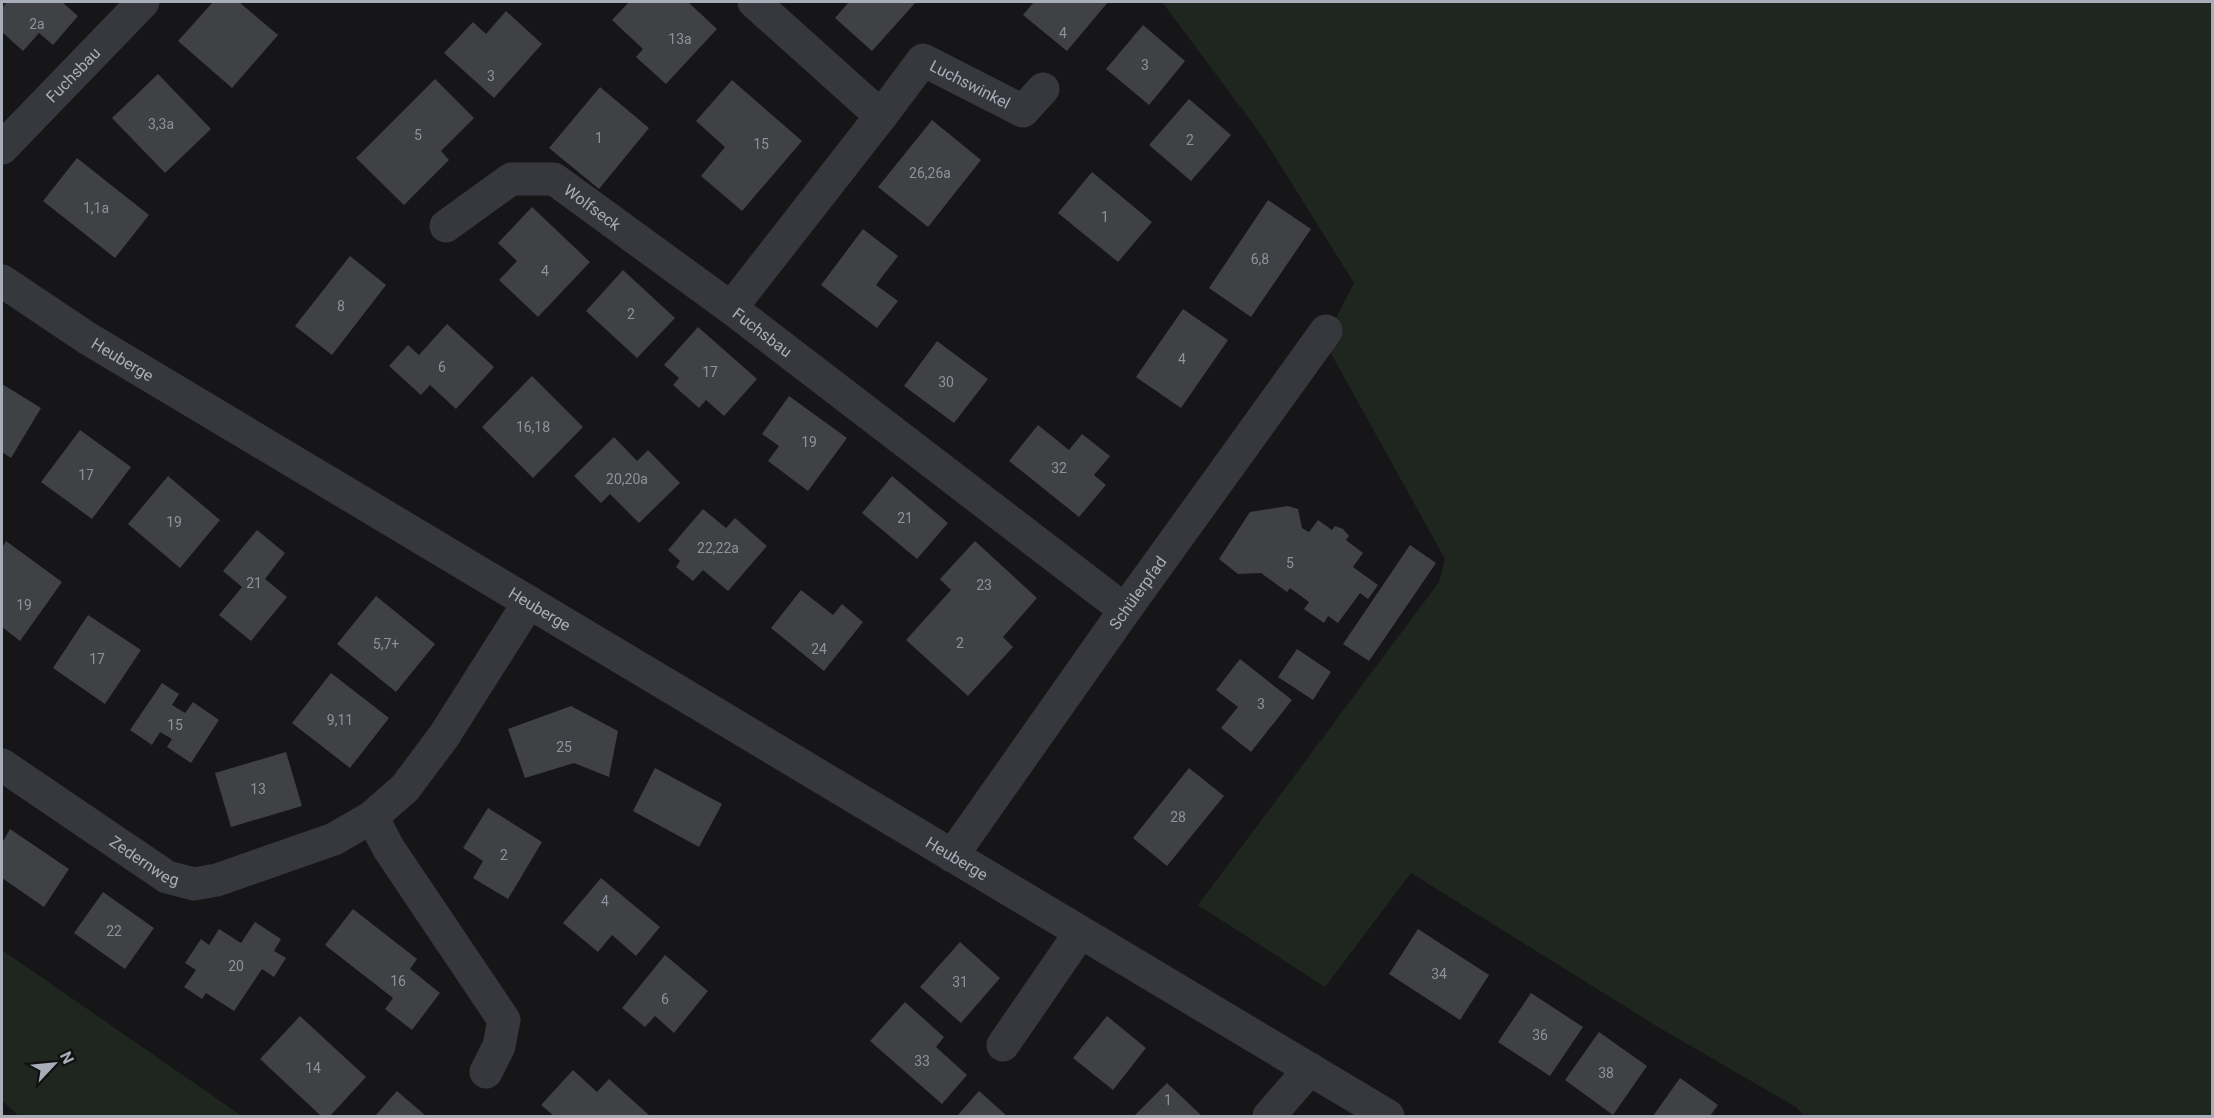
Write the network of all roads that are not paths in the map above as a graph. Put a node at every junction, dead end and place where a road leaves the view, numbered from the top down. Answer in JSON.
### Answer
{"nodes":[{"id":1,"x":143,"y":2,"type":"edge"},
{"id":2,"x":754,"y":2,"type":"edge"},
{"id":3,"x":1043,"y":89,"type":"dead end"},
{"id":4,"x":881,"y":116,"type":"junction"},
{"id":5,"x":2,"y":148,"type":"edge"},
{"id":6,"x":446,"y":226,"type":"dead end"},
{"id":7,"x":2,"y":281,"type":"edge"},
{"id":8,"x":730,"y":308,"type":"junction"},
{"id":9,"x":1326,"y":331,"type":"dead end"},
{"id":10,"x":529,"y":602,"type":"junction"},
{"id":11,"x":1125,"y":610,"type":"junction"},
{"id":12,"x":2,"y":765,"type":"edge"},
{"id":13,"x":372,"y":817,"type":"junction"},
{"id":14,"x":952,"y":856,"type":"junction"},
{"id":15,"x":1080,"y":933,"type":"junction"},
{"id":16,"x":1003,"y":1046,"type":"dead end"},
{"id":17,"x":1310,"y":1069,"type":"junction"},
{"id":18,"x":486,"y":1072,"type":"dead end"},
{"id":19,"x":1269,"y":1116,"type":"edge"},
{"id":20,"x":1388,"y":1116,"type":"edge"}],
"edges":[{"from":1,"to":5,"type":"street","name":"Fuchsbau"},
{"from":2,"to":4,"type":"street"},
{"from":3,"to":4,"type":"street","name":"Luchswinkel"},
{"from":4,"to":8,"type":"street","name":"Fuchsbau"},
{"from":6,"to":8,"type":"street","name":"Wolfseck"},
{"from":7,"to":10,"type":"street","name":"Heuberge"},
{"from":8,"to":11,"type":"street","name":"Fuchsbau"},
{"from":9,"to":11,"type":"street","name":"Schülerpfad"},
{"from":10,"to":13,"type":"street","name":"Zedernweg"},
{"from":10,"to":14,"type":"street","name":"Heuberge"},
{"from":11,"to":14,"type":"street","name":"Schülerpfad"},
{"from":12,"to":13,"type":"street","name":"Zedernweg"},
{"from":13,"to":18,"type":"street"},
{"from":14,"to":15,"type":"street","name":"Heuberge"},
{"from":15,"to":16,"type":"street"},
{"from":15,"to":17,"type":"street","name":"Heuberge"},
{"from":17,"to":19,"type":"street"},
{"from":17,"to":20,"type":"street","name":"Heuberge"}]}
